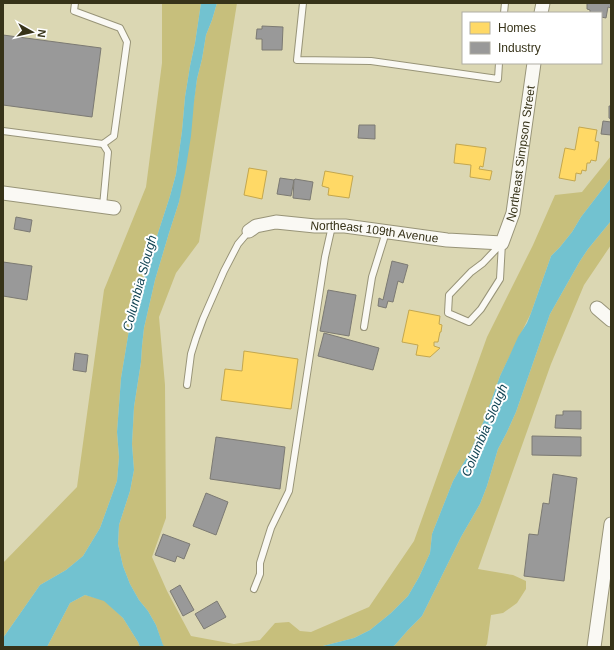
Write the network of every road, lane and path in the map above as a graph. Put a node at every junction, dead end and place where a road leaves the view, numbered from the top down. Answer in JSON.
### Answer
{"nodes":[{"id":1,"x":75,"y":3,"type":"edge"},
{"id":2,"x":303,"y":3,"type":"edge"},
{"id":3,"x":499,"y":64,"type":"edge"},
{"id":4,"x":534,"y":64,"type":"edge"},
{"id":5,"x":3,"y":131,"type":"edge"},
{"id":6,"x":103,"y":144,"type":"junction"},
{"id":7,"x":3,"y":192,"type":"edge"},
{"id":8,"x":108,"y":207,"type":"joint"},
{"id":9,"x":332,"y":226,"type":"junction"},
{"id":10,"x":249,"y":231,"type":"joint"},
{"id":11,"x":386,"y":232,"type":"junction"},
{"id":12,"x":502,"y":243,"type":"junction"},
{"id":13,"x":597,"y":308,"type":"dead end"},
{"id":14,"x":611,"y":320,"type":"edge"},
{"id":15,"x":364,"y":327,"type":"dead end"},
{"id":16,"x":187,"y":385,"type":"dead end"},
{"id":17,"x":611,"y":524,"type":"edge"},
{"id":18,"x":254,"y":589,"type":"dead end"},
{"id":19,"x":594,"y":647,"type":"edge"}],
"edges":[{"from":1,"to":6,"type":"lane"},
{"from":2,"to":3,"type":"lane"},
{"from":4,"to":12,"type":"street","name":"Northeast Simpson Street"},
{"from":5,"to":6,"type":"lane"},
{"from":6,"to":8,"type":"lane"},
{"from":7,"to":8,"type":"street"},
{"from":9,"to":10,"type":"street","name":"Northeast 109th Avenue"},
{"from":9,"to":11,"type":"street","name":"Northeast 109th Avenue"},
{"from":9,"to":18,"type":"lane"},
{"from":10,"to":16,"type":"lane"},
{"from":11,"to":12,"type":"street","name":"Northeast 109th Avenue"},
{"from":11,"to":15,"type":"lane"},
{"from":12,"to":12,"type":"lane"},
{"from":13,"to":14,"type":"street"},
{"from":17,"to":19,"type":"street"}]}
